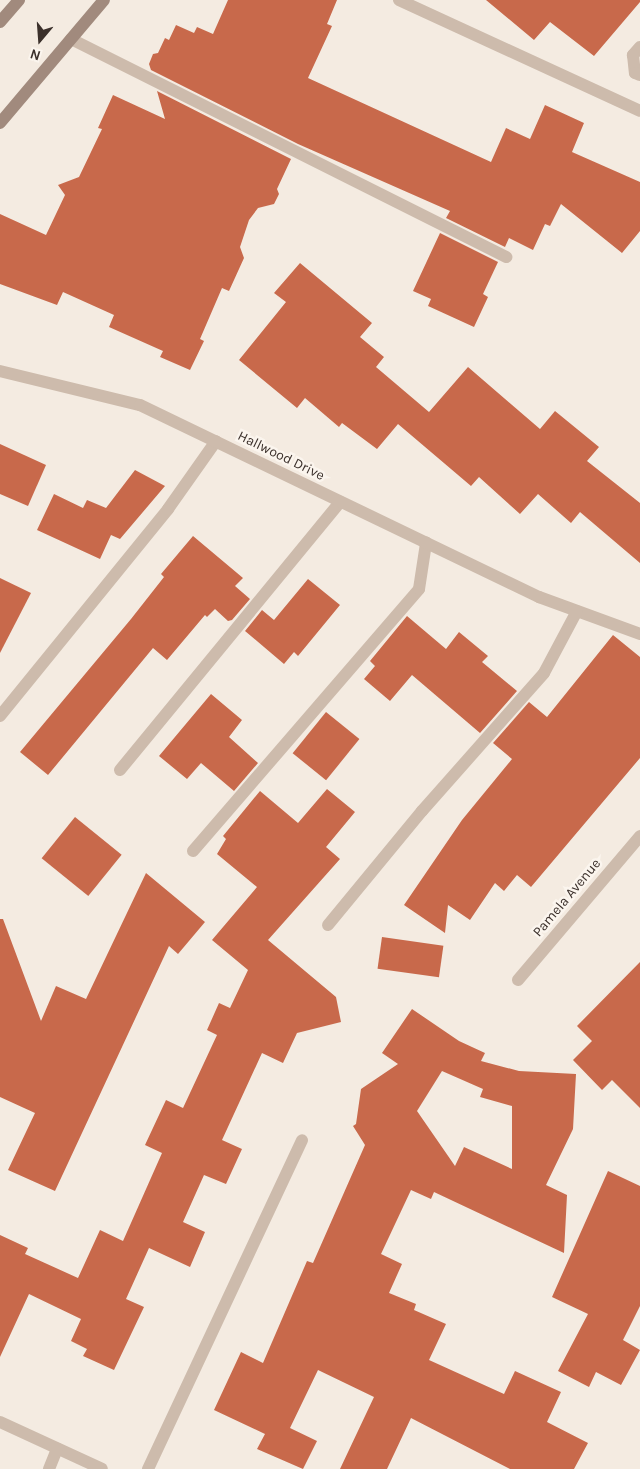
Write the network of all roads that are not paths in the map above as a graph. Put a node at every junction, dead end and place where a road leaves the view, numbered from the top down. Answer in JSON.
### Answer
{"nodes":[{"id":1,"x":19,"y":0,"type":"edge"},
{"id":2,"x":104,"y":0,"type":"edge"},
{"id":3,"x":399,"y":0,"type":"edge"},
{"id":4,"x":0,"y":22,"type":"edge"},
{"id":5,"x":71,"y":39,"type":"junction"},
{"id":6,"x":640,"y":47,"type":"edge"},
{"id":7,"x":640,"y":75,"type":"edge"},
{"id":8,"x":640,"y":111,"type":"edge"},
{"id":9,"x":0,"y":123,"type":"edge"},
{"id":10,"x":506,"y":257,"type":"dead end"},
{"id":11,"x":0,"y":371,"type":"edge"},
{"id":12,"x":216,"y":441,"type":"junction"},
{"id":13,"x":340,"y":502,"type":"junction"},
{"id":14,"x":426,"y":543,"type":"junction"},
{"id":15,"x":577,"y":611,"type":"junction"},
{"id":16,"x":640,"y":634,"type":"edge"},
{"id":17,"x":0,"y":716,"type":"edge"},
{"id":18,"x":120,"y":770,"type":"dead end"},
{"id":19,"x":640,"y":836,"type":"edge"},
{"id":20,"x":193,"y":851,"type":"dead end"},
{"id":21,"x":328,"y":925,"type":"dead end"},
{"id":22,"x":518,"y":980,"type":"dead end"},
{"id":23,"x":302,"y":1140,"type":"dead end"},
{"id":24,"x":0,"y":1422,"type":"edge"},
{"id":25,"x":57,"y":1449,"type":"junction"},
{"id":26,"x":48,"y":1469,"type":"edge"},
{"id":27,"x":102,"y":1469,"type":"edge"},
{"id":28,"x":148,"y":1469,"type":"edge"}],
"edges":[{"from":1,"to":4,"type":"main road"},
{"from":2,"to":5,"type":"main road"},
{"from":3,"to":8,"type":"street"},
{"from":5,"to":9,"type":"main road"},
{"from":5,"to":10,"type":"street"},
{"from":6,"to":7,"type":"street"},
{"from":11,"to":12,"type":"street","name":"Hallwood Drive"},
{"from":12,"to":13,"type":"street","name":"Hallwood Drive"},
{"from":12,"to":17,"type":"street"},
{"from":13,"to":14,"type":"street","name":"Hallwood Drive"},
{"from":13,"to":18,"type":"street"},
{"from":14,"to":15,"type":"street","name":"Hallwood Drive"},
{"from":14,"to":20,"type":"street"},
{"from":15,"to":16,"type":"street","name":"Hallwood Drive"},
{"from":15,"to":21,"type":"street"},
{"from":19,"to":22,"type":"street","name":"Pamela Avenue"},
{"from":23,"to":28,"type":"street"},
{"from":24,"to":25,"type":"street"},
{"from":25,"to":26,"type":"street"},
{"from":25,"to":27,"type":"street"}]}
